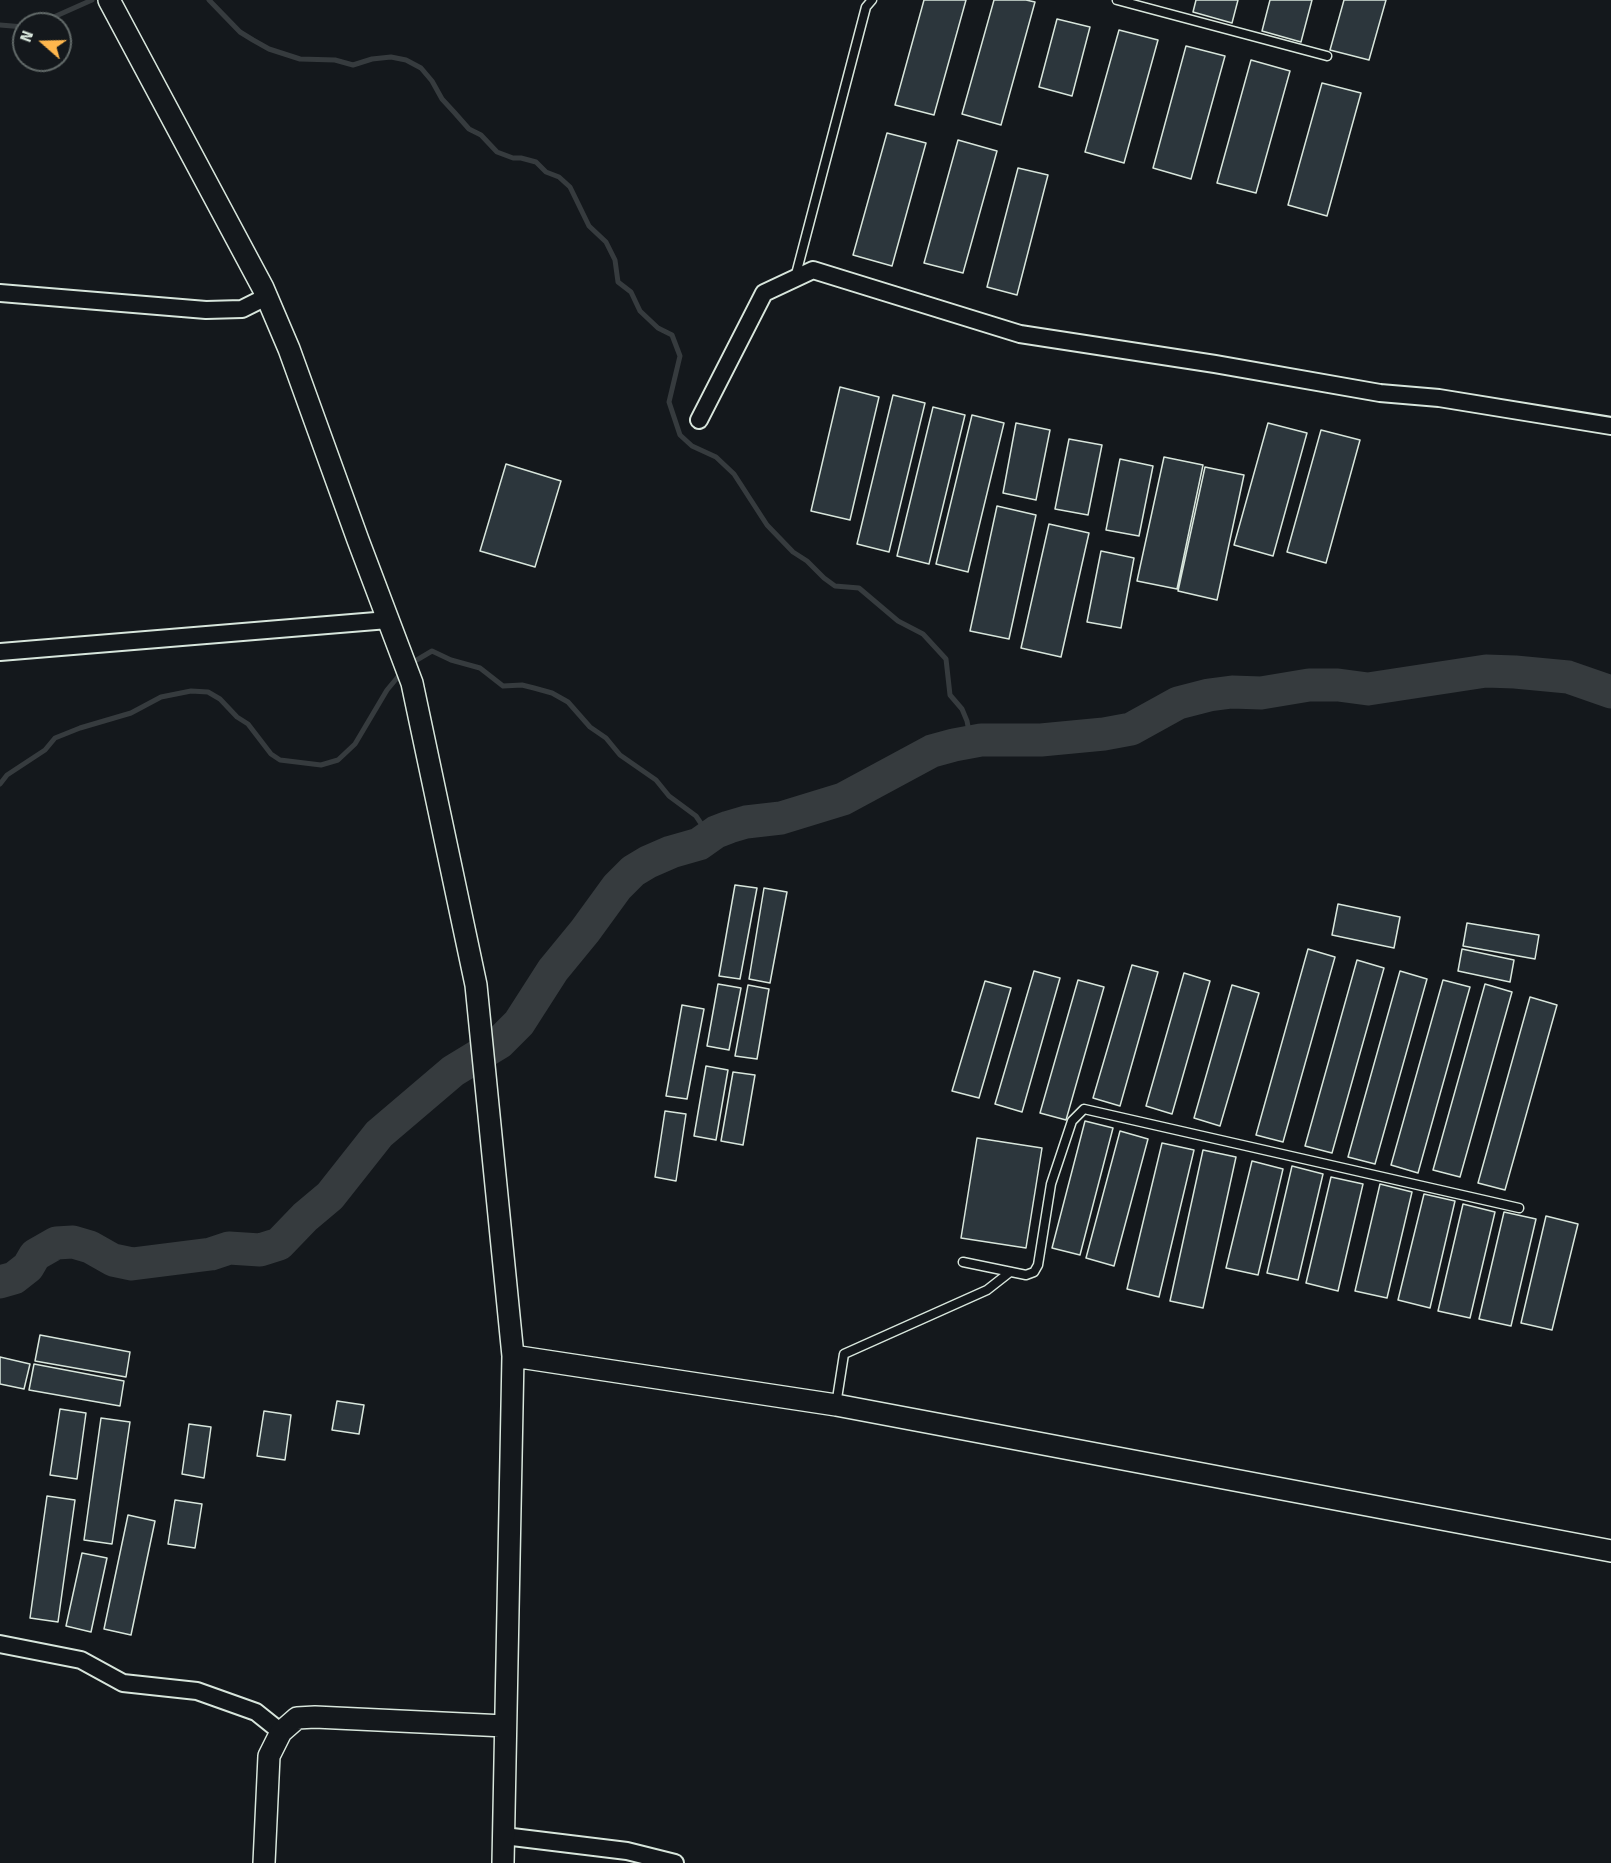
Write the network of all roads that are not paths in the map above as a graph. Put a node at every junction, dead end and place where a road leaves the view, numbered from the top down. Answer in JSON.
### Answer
{"nodes":[{"id":1,"x":872,"y":0,"type":"edge"},
{"id":2,"x":1117,"y":0,"type":"edge"},
{"id":3,"x":113,"y":9,"type":"edge"},
{"id":4,"x":1328,"y":56,"type":"dead end"},
{"id":5,"x":795,"y":278,"type":"junction"},
{"id":6,"x":0,"y":293,"type":"edge"},
{"id":7,"x":268,"y":296,"type":"junction"},
{"id":8,"x":699,"y":420,"type":"dead end"},
{"id":9,"x":1611,"y":426,"type":"edge"},
{"id":10,"x":388,"y":620,"type":"junction"},
{"id":11,"x":0,"y":652,"type":"edge"},
{"id":12,"x":1519,"y":1208,"type":"dead end"},
{"id":13,"x":963,"y":1262,"type":"dead end"},
{"id":14,"x":1010,"y":1272,"type":"junction"},
{"id":15,"x":513,"y":1356,"type":"junction"},
{"id":16,"x":836,"y":1405,"type":"junction"},
{"id":17,"x":1611,"y":1551,"type":"edge"},
{"id":18,"x":0,"y":1644,"type":"edge"},
{"id":19,"x":505,"y":1726,"type":"junction"},
{"id":20,"x":281,"y":1732,"type":"junction"},
{"id":21,"x":504,"y":1836,"type":"junction"},
{"id":22,"x":264,"y":1863,"type":"edge"},
{"id":23,"x":503,"y":1863,"type":"edge"},
{"id":24,"x":675,"y":1863,"type":"edge"}],
"edges":[{"from":1,"to":5,"type":"lane"},
{"from":2,"to":4,"type":"lane"},
{"from":3,"to":7,"type":"street"},
{"from":5,"to":8,"type":"street"},
{"from":5,"to":9,"type":"street"},
{"from":6,"to":7,"type":"street"},
{"from":7,"to":10,"type":"street"},
{"from":10,"to":11,"type":"street"},
{"from":10,"to":15,"type":"street"},
{"from":12,"to":14,"type":"lane"},
{"from":13,"to":14,"type":"lane"},
{"from":14,"to":16,"type":"lane"},
{"from":15,"to":16,"type":"street"},
{"from":15,"to":19,"type":"street"},
{"from":16,"to":17,"type":"street"},
{"from":18,"to":20,"type":"street"},
{"from":19,"to":20,"type":"street"},
{"from":19,"to":21,"type":"street"},
{"from":20,"to":22,"type":"street"},
{"from":21,"to":23,"type":"street"},
{"from":21,"to":24,"type":"street"}]}
